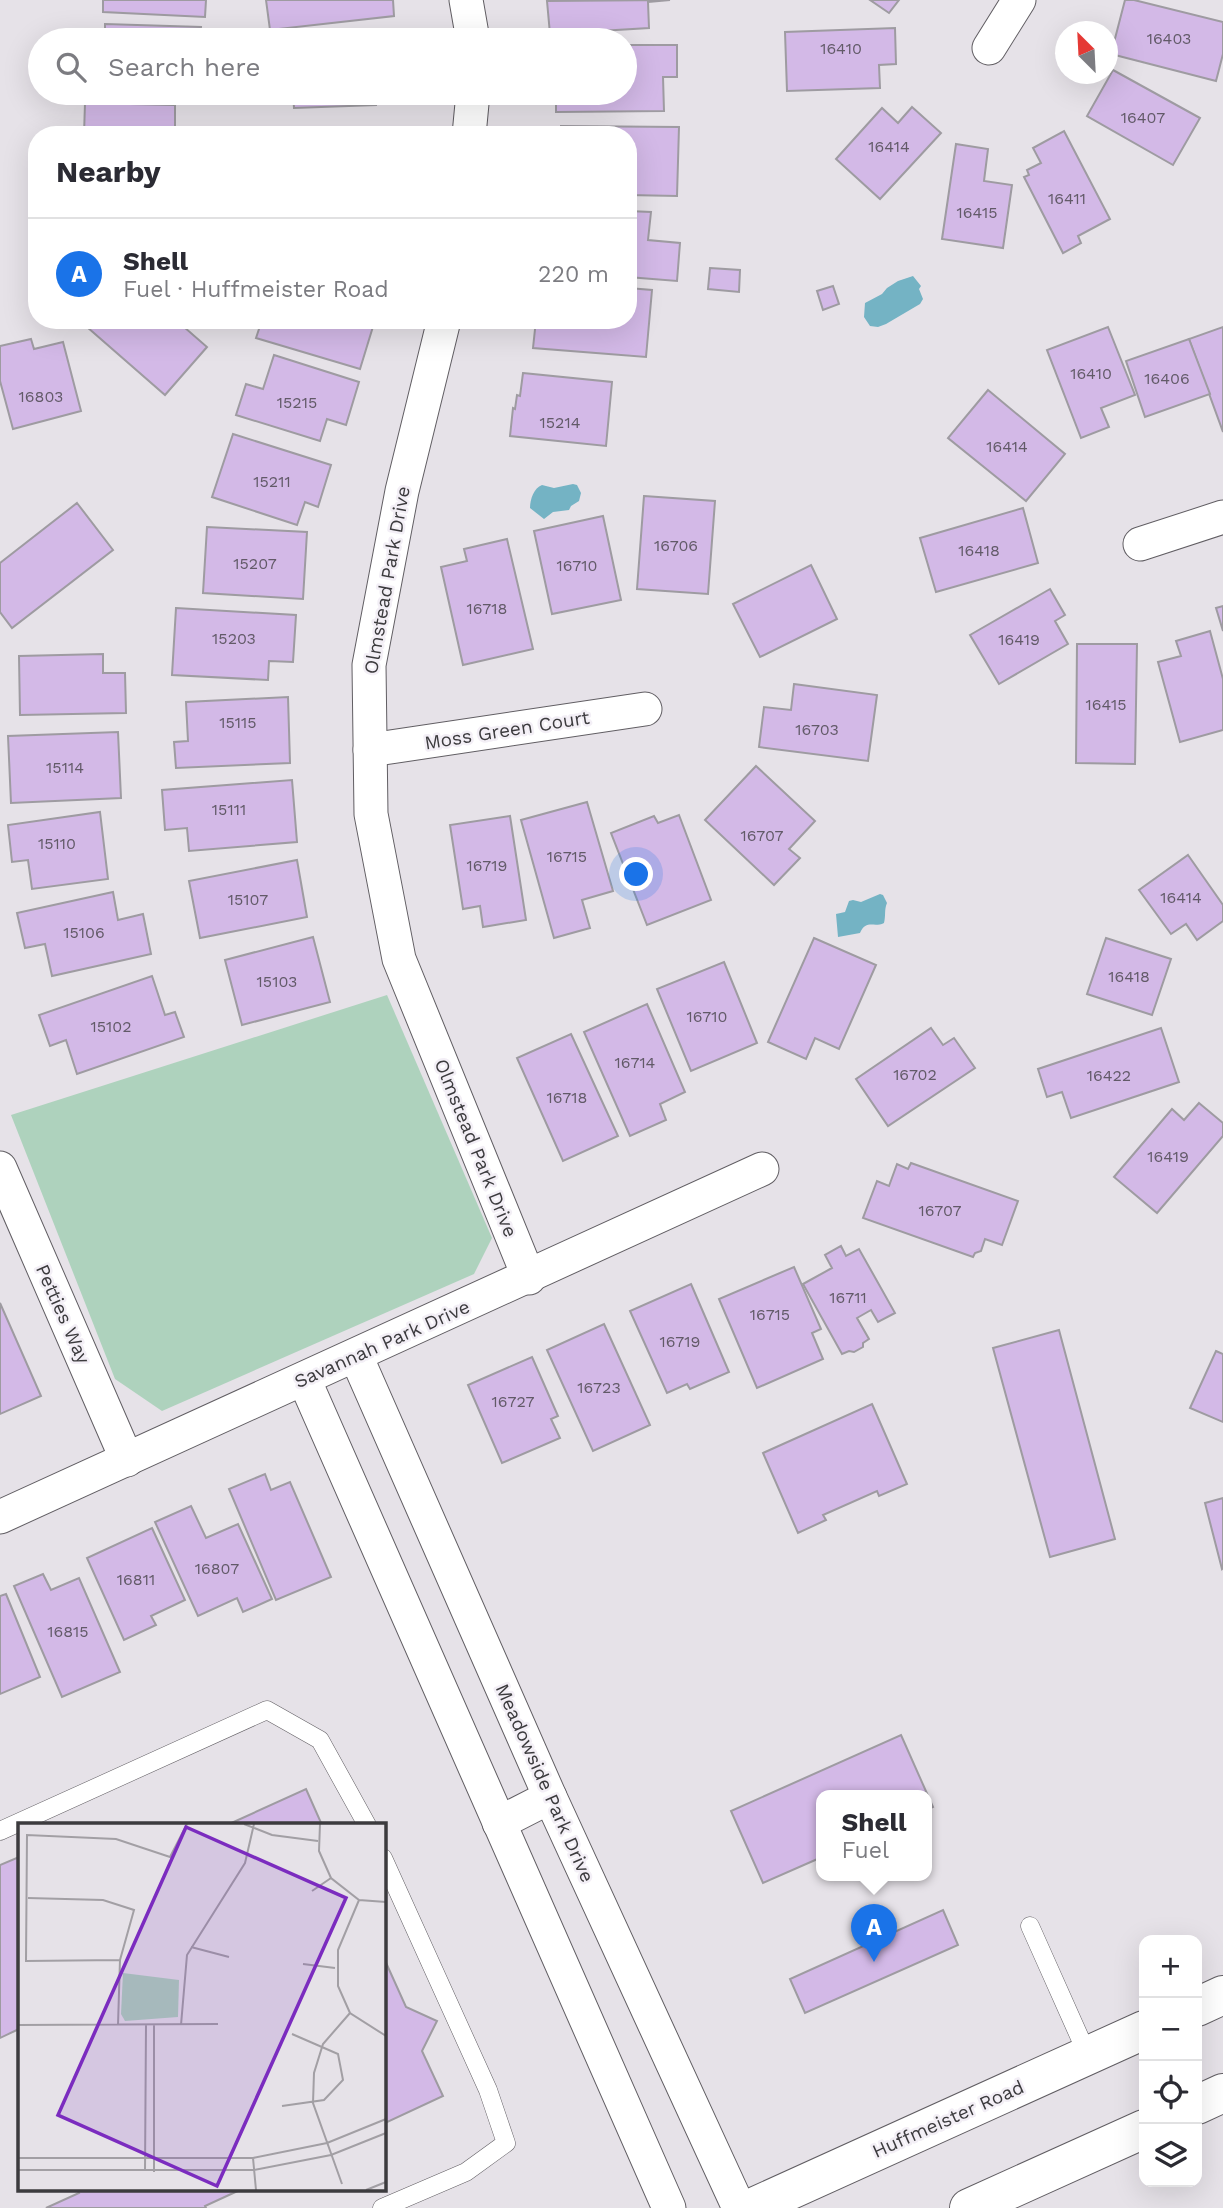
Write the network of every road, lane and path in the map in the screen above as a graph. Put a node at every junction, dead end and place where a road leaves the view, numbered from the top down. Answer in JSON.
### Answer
{"nodes":[{"id":1,"x":466,"y":0,"type":"edge"},
{"id":2,"x":1018,"y":0,"type":"edge"},
{"id":3,"x":471,"y":28,"type":"edge"},
{"id":4,"x":989,"y":48,"type":"dead end"},
{"id":5,"x":472,"y":105,"type":"edge"},
{"id":6,"x":470,"y":126,"type":"edge"},
{"id":7,"x":442,"y":329,"type":"edge"},
{"id":8,"x":1223,"y":517,"type":"edge"},
{"id":9,"x":1140,"y":544,"type":"dead end"},
{"id":10,"x":645,"y":709,"type":"dead end"},
{"id":11,"x":370,"y":750,"type":"junction"},
{"id":12,"x":0,"y":1168,"type":"edge"},
{"id":13,"x":762,"y":1169,"type":"dead end"},
{"id":14,"x":529,"y":1278,"type":"junction"},
{"id":15,"x":356,"y":1356,"type":"junction"},
{"id":16,"x":304,"y":1379,"type":"junction"},
{"id":17,"x":127,"y":1460,"type":"junction"},
{"id":18,"x":0,"y":1517,"type":"edge"},
{"id":19,"x":550,"y":1797,"type":"junction"},
{"id":20,"x":366,"y":1823,"type":"edge"},
{"id":21,"x":499,"y":1823,"type":"junction"},
{"id":22,"x":0,"y":1831,"type":"edge"},
{"id":23,"x":385,"y":1862,"type":"edge"},
{"id":24,"x":1030,"y":1926,"type":"dead end"},
{"id":25,"x":1223,"y":1995,"type":"edge"},
{"id":26,"x":1202,"y":2005,"type":"edge"},
{"id":27,"x":1139,"y":2032,"type":"edge"},
{"id":28,"x":1088,"y":2056,"type":"junction"},
{"id":29,"x":1223,"y":2094,"type":"edge"},
{"id":30,"x":1202,"y":2103,"type":"edge"},
{"id":31,"x":1139,"y":2131,"type":"edge"},
{"id":32,"x":382,"y":2208,"type":"edge"},
{"id":33,"x":669,"y":2208,"type":"edge"},
{"id":34,"x":739,"y":2208,"type":"edge"},
{"id":35,"x":751,"y":2208,"type":"edge"},
{"id":36,"x":969,"y":2208,"type":"edge"}],
"edges":[{"from":1,"to":3,"type":"street"},
{"from":2,"to":4,"type":"street"},
{"from":5,"to":6,"type":"street"},
{"from":7,"to":11,"type":"street","name":"Olmstead Park Drive"},
{"from":8,"to":9,"type":"street"},
{"from":10,"to":11,"type":"street","name":"Moss Green Court"},
{"from":11,"to":14,"type":"street","name":"Olmstead Park Drive"},
{"from":12,"to":17,"type":"street","name":"Petties Way"},
{"from":13,"to":14,"type":"street","name":"Savannah Park Drive"},
{"from":14,"to":15,"type":"street","name":"Savannah Park Drive"},
{"from":15,"to":16,"type":"street","name":"Savannah Park Drive"},
{"from":15,"to":19,"type":"street","name":"Meadowside Park Drive"},
{"from":16,"to":17,"type":"street","name":"Savannah Park Drive"},
{"from":16,"to":21,"type":"street"},
{"from":17,"to":18,"type":"street","name":"Savannah Park Drive"},
{"from":19,"to":21,"type":"street"},
{"from":19,"to":34,"type":"street","name":"Meadowside Park Drive"},
{"from":20,"to":22,"type":"lane"},
{"from":21,"to":33,"type":"street"},
{"from":23,"to":32,"type":"lane"},
{"from":24,"to":28,"type":"lane"},
{"from":25,"to":26,"type":"main road"},
{"from":27,"to":28,"type":"main road","name":"Huffmeister Road"},
{"from":28,"to":35,"type":"main road","name":"Huffmeister Road"},
{"from":29,"to":30,"type":"main road"},
{"from":31,"to":36,"type":"main road"}]}
